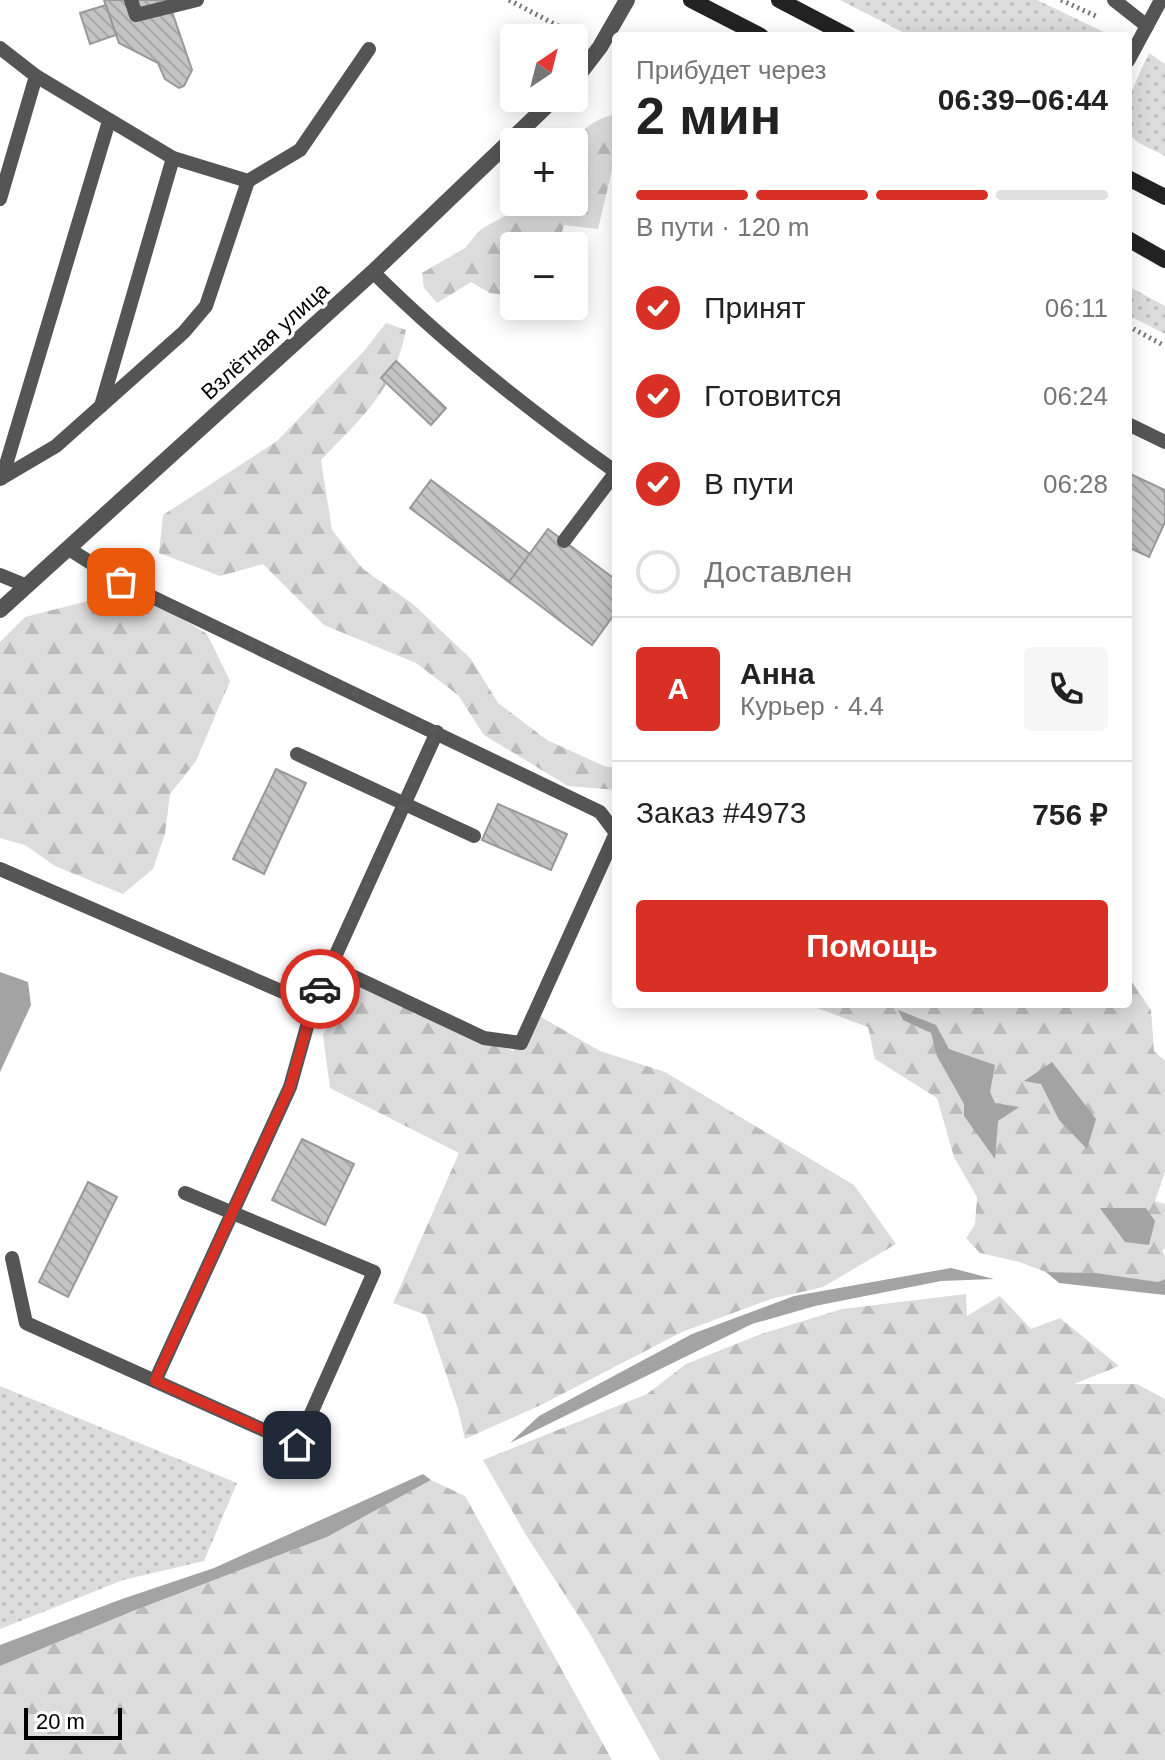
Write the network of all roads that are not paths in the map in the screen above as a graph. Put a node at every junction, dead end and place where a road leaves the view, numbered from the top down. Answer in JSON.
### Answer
{"nodes":[{"id":1,"x":131,"y":0,"type":"edge"},
{"id":2,"x":197,"y":0,"type":"edge"},
{"id":3,"x":627,"y":0,"type":"edge"},
{"id":4,"x":691,"y":0,"type":"edge"},
{"id":5,"x":779,"y":0,"type":"edge"},
{"id":6,"x":1114,"y":0,"type":"edge"},
{"id":7,"x":1161,"y":0,"type":"edge"},
{"id":8,"x":1147,"y":26,"type":"junction"},
{"id":9,"x":753,"y":32,"type":"edge"},
{"id":10,"x":840,"y":32,"type":"edge"},
{"id":11,"x":0,"y":48,"type":"edge"},
{"id":12,"x":369,"y":49,"type":"dead end"},
{"id":13,"x":1132,"y":54,"type":"edge"},
{"id":14,"x":588,"y":63,"type":"edge"},
{"id":15,"x":36,"y":76,"type":"junction"},
{"id":16,"x":540,"y":112,"type":"edge"},
{"id":17,"x":109,"y":121,"type":"junction"},
{"id":18,"x":173,"y":158,"type":"junction"},
{"id":19,"x":1132,"y":180,"type":"edge"},
{"id":20,"x":248,"y":181,"type":"junction"},
{"id":21,"x":1165,"y":197,"type":"edge"},
{"id":22,"x":0,"y":199,"type":"edge"},
{"id":23,"x":1132,"y":241,"type":"edge"},
{"id":24,"x":1165,"y":260,"type":"edge"},
{"id":25,"x":373,"y":272,"type":"junction"},
{"id":26,"x":101,"y":406,"type":"junction"},
{"id":27,"x":1132,"y":426,"type":"edge"},
{"id":28,"x":1165,"y":442,"type":"edge"},
{"id":29,"x":612,"y":469,"type":"edge"},
{"id":30,"x":612,"y":477,"type":"edge"},
{"id":31,"x":1,"y":478,"type":"edge"},
{"id":32,"x":564,"y":541,"type":"dead end"},
{"id":33,"x":69,"y":549,"type":"junction"},
{"id":34,"x":0,"y":575,"type":"edge"},
{"id":35,"x":27,"y":586,"type":"junction"},
{"id":36,"x":0,"y":610,"type":"edge"},
{"id":37,"x":437,"y":732,"type":"junction"},
{"id":38,"x":297,"y":754,"type":"dead end"},
{"id":39,"x":404,"y":804,"type":"junction"},
{"id":40,"x":612,"y":828,"type":"edge"},
{"id":41,"x":474,"y":836,"type":"dead end"},
{"id":42,"x":612,"y":842,"type":"edge"},
{"id":43,"x":0,"y":869,"type":"edge"},
{"id":44,"x":331,"y":966,"type":"junction"},
{"id":45,"x":313,"y":1005,"type":"junction"},
{"id":46,"x":185,"y":1193,"type":"dead end"},
{"id":47,"x":232,"y":1214,"type":"junction"},
{"id":48,"x":12,"y":1258,"type":"dead end"},
{"id":49,"x":155,"y":1381,"type":"junction"}],
"edges":[{"from":1,"to":2,"type":"lane"},
{"from":3,"to":14,"type":"street"},
{"from":4,"to":9,"type":"main road"},
{"from":5,"to":10,"type":"main road"},
{"from":6,"to":8,"type":"lane"},
{"from":7,"to":8,"type":"lane"},
{"from":8,"to":13,"type":"lane"},
{"from":11,"to":15,"type":"lane"},
{"from":12,"to":20,"type":"lane"},
{"from":15,"to":17,"type":"lane"},
{"from":15,"to":22,"type":"lane"},
{"from":16,"to":25,"type":"street","name":"Взлётная улица"},
{"from":17,"to":18,"type":"lane"},
{"from":17,"to":31,"type":"lane"},
{"from":18,"to":20,"type":"lane"},
{"from":18,"to":26,"type":"lane"},
{"from":19,"to":21,"type":"main road"},
{"from":20,"to":26,"type":"lane"},
{"from":23,"to":24,"type":"main road"},
{"from":25,"to":29,"type":"lane"},
{"from":25,"to":33,"type":"street","name":"Взлётная улица"},
{"from":26,"to":31,"type":"lane"},
{"from":27,"to":28,"type":"lane"},
{"from":30,"to":32,"type":"lane"},
{"from":33,"to":35,"type":"street","name":"Взлётная улица"},
{"from":33,"to":37,"type":"lane"},
{"from":34,"to":35,"type":"lane"},
{"from":35,"to":36,"type":"street","name":"Взлётная улица"},
{"from":37,"to":39,"type":"lane"},
{"from":37,"to":40,"type":"lane"},
{"from":38,"to":39,"type":"lane"},
{"from":39,"to":41,"type":"lane"},
{"from":39,"to":44,"type":"lane"},
{"from":42,"to":44,"type":"lane"},
{"from":43,"to":45,"type":"lane"},
{"from":44,"to":45,"type":"lane"},
{"from":45,"to":47,"type":"lane"},
{"from":46,"to":47,"type":"lane"},
{"from":47,"to":49,"type":"lane"},
{"from":47,"to":49,"type":"lane"},
{"from":48,"to":49,"type":"lane"}]}
